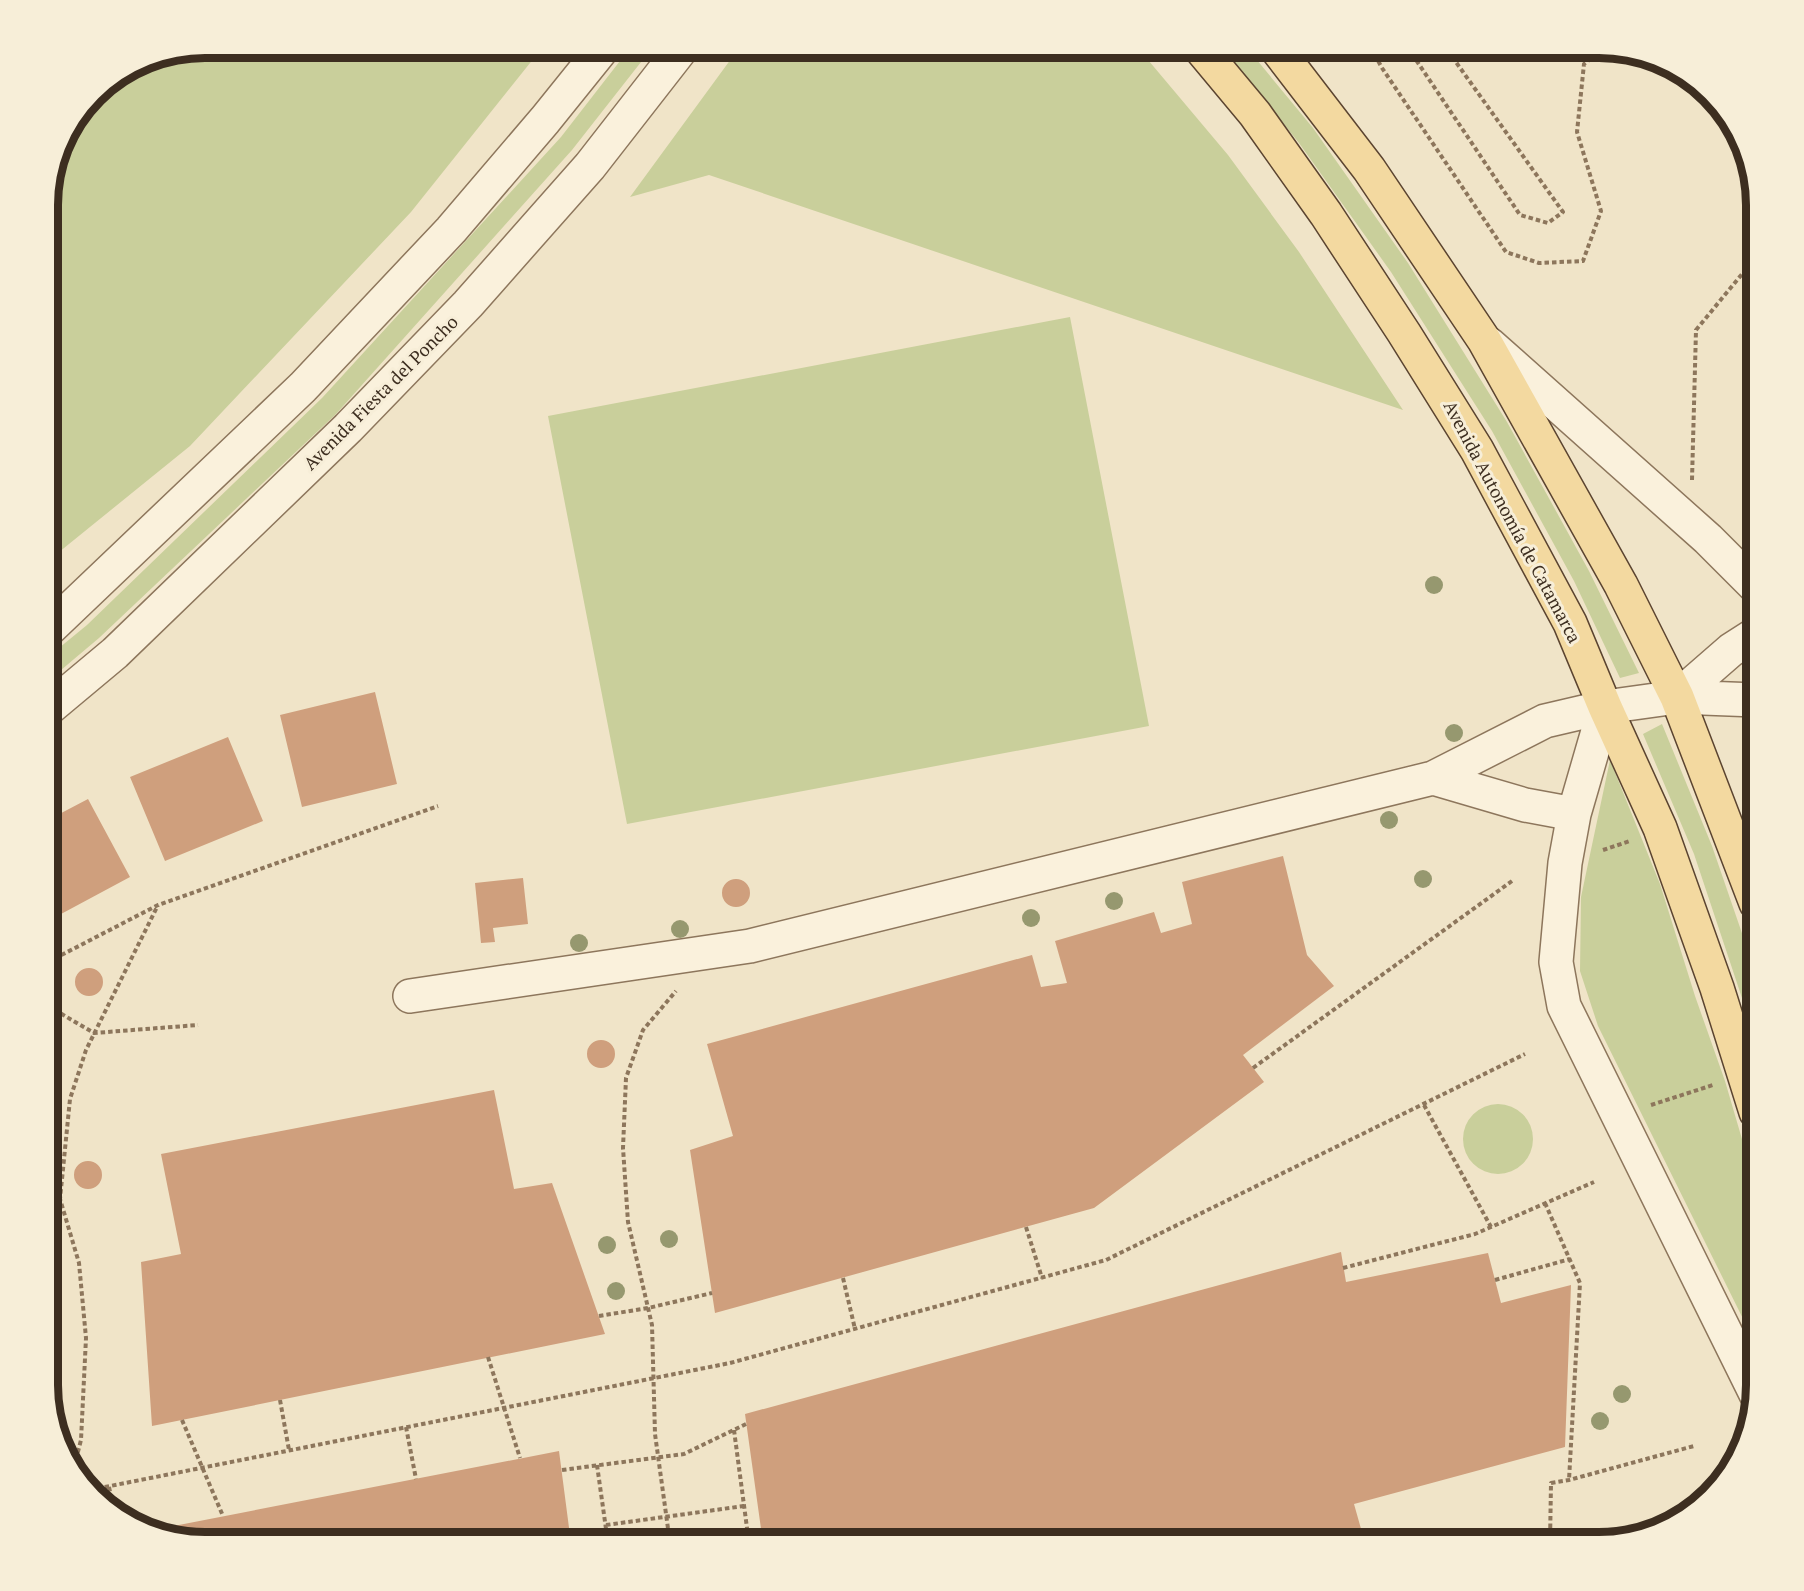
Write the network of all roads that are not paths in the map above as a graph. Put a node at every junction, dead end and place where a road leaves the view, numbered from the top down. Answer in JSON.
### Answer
{"nodes":[{"id":1,"x":1209,"y":58,"type":"edge"},
{"id":2,"x":1284,"y":58,"type":"edge"},
{"id":3,"x":594,"y":59,"type":"edge"},
{"id":4,"x":674,"y":59,"type":"edge"},
{"id":5,"x":1484,"y":340,"type":"junction"},
{"id":6,"x":1745,"y":576,"type":"edge"},
{"id":7,"x":59,"y":620,"type":"edge"},
{"id":8,"x":1745,"y":641,"type":"edge"},
{"id":9,"x":1677,"y":697,"type":"junction"},
{"id":10,"x":59,"y":700,"type":"edge"},
{"id":11,"x":1745,"y":700,"type":"edge"},
{"id":12,"x":1605,"y":707,"type":"junction"},
{"id":13,"x":1433,"y":778,"type":"junction"},
{"id":14,"x":1574,"y":814,"type":"junction"},
{"id":15,"x":1746,"y":876,"type":"edge"},
{"id":16,"x":410,"y":996,"type":"dead end"},
{"id":17,"x":1746,"y":1079,"type":"edge"},
{"id":18,"x":1746,"y":1374,"type":"edge"}],
"edges":[{"from":1,"to":12,"type":"main road","name":"Avenida Autonomía de Catamarca"},
{"from":2,"to":5,"type":"main road"},
{"from":3,"to":7,"type":"street"},
{"from":4,"to":10,"type":"street","name":"Avenida Fiesta del Poncho"},
{"from":5,"to":6,"type":"street"},
{"from":5,"to":9,"type":"main road"},
{"from":8,"to":9,"type":"street"},
{"from":9,"to":11,"type":"street"},
{"from":9,"to":12,"type":"street"},
{"from":9,"to":15,"type":"main road"},
{"from":12,"to":13,"type":"street"},
{"from":12,"to":14,"type":"street"},
{"from":12,"to":17,"type":"main road","name":"Avenida Autonomía de Catamarca"},
{"from":13,"to":14,"type":"street"},
{"from":13,"to":16,"type":"street"},
{"from":14,"to":18,"type":"street"}]}
